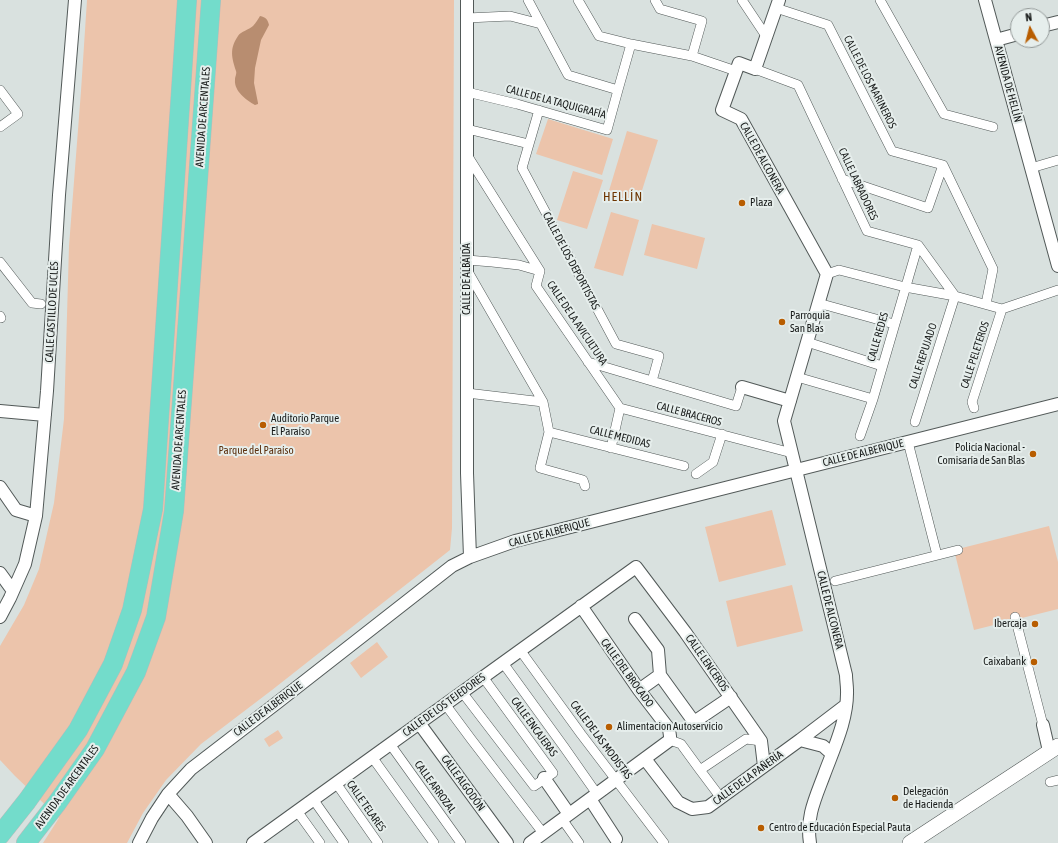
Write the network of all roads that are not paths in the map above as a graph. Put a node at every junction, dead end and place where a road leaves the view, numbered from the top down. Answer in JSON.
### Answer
{"nodes":[{"id":1,"x":75,"y":0,"type":"edge"},
{"id":2,"x":186,"y":0,"type":"edge"},
{"id":3,"x":212,"y":0,"type":"edge"},
{"id":4,"x":467,"y":0,"type":"edge"},
{"id":5,"x":528,"y":0,"type":"edge"},
{"id":6,"x":578,"y":0,"type":"edge"},
{"id":7,"x":655,"y":0,"type":"edge"},
{"id":8,"x":742,"y":0,"type":"edge"},
{"id":9,"x":880,"y":0,"type":"edge"},
{"id":10,"x":985,"y":0,"type":"edge"},
{"id":11,"x":778,"y":4,"type":"edge"},
{"id":12,"x":467,"y":18,"type":"junction"},
{"id":13,"x":541,"y":24,"type":"junction"},
{"id":14,"x":766,"y":36,"type":"junction"},
{"id":15,"x":1010,"y":36,"type":"edge"},
{"id":16,"x":996,"y":40,"type":"junction"},
{"id":17,"x":631,"y":44,"type":"junction"},
{"id":18,"x":692,"y":56,"type":"junction"},
{"id":19,"x":754,"y":69,"type":"junction"},
{"id":20,"x":736,"y":71,"type":"junction"},
{"id":21,"x":0,"y":90,"type":"edge"},
{"id":22,"x":618,"y":90,"type":"junction"},
{"id":23,"x":467,"y":92,"type":"junction"},
{"id":24,"x":539,"y":110,"type":"junction"},
{"id":25,"x":0,"y":127,"type":"edge"},
{"id":26,"x":994,"y":127,"type":"dead end"},
{"id":27,"x":467,"y":129,"type":"junction"},
{"id":28,"x":529,"y":144,"type":"junction"},
{"id":29,"x":467,"y":155,"type":"junction"},
{"id":30,"x":1058,"y":160,"type":"edge"},
{"id":31,"x":943,"y":165,"type":"junction"},
{"id":32,"x":1031,"y":168,"type":"junction"},
{"id":33,"x":842,"y":179,"type":"junction"},
{"id":34,"x":918,"y":244,"type":"junction"},
{"id":35,"x":1057,"y":258,"type":"edge"},
{"id":36,"x":0,"y":262,"type":"edge"},
{"id":37,"x":467,"y":265,"type":"junction"},
{"id":38,"x":540,"y":271,"type":"junction"},
{"id":39,"x":826,"y":274,"type":"junction"},
{"id":40,"x":905,"y":287,"type":"junction"},
{"id":41,"x":1058,"y":290,"type":"edge"},
{"id":42,"x":954,"y":296,"type":"junction"},
{"id":43,"x":818,"y":302,"type":"junction"},
{"id":44,"x":41,"y":304,"type":"dead end"},
{"id":45,"x":986,"y":304,"type":"junction"},
{"id":46,"x":1002,"y":309,"type":"junction"},
{"id":47,"x":894,"y":324,"type":"junction"},
{"id":48,"x":807,"y":342,"type":"junction"},
{"id":49,"x":588,"y":362,"type":"junction"},
{"id":50,"x":882,"y":366,"type":"junction"},
{"id":51,"x":797,"y":377,"type":"junction"},
{"id":52,"x":652,"y":381,"type":"junction"},
{"id":53,"x":742,"y":387,"type":"joint"},
{"id":54,"x":467,"y":393,"type":"junction"},
{"id":55,"x":873,"y":399,"type":"junction"},
{"id":56,"x":790,"y":401,"type":"junction"},
{"id":57,"x":543,"y":402,"type":"junction"},
{"id":58,"x":1058,"y":404,"type":"edge"},
{"id":59,"x":620,"y":408,"type":"junction"},
{"id":60,"x":974,"y":408,"type":"dead end"},
{"id":61,"x":0,"y":411,"type":"edge"},
{"id":62,"x":45,"y":414,"type":"junction"},
{"id":63,"x":915,"y":422,"type":"dead end"},
{"id":64,"x":549,"y":432,"type":"junction"},
{"id":65,"x":722,"y":434,"type":"junction"},
{"id":66,"x":860,"y":436,"type":"dead end"},
{"id":67,"x":908,"y":442,"type":"junction"},
{"id":68,"x":611,"y":448,"type":"junction"},
{"id":69,"x":792,"y":453,"type":"junction"},
{"id":70,"x":684,"y":466,"type":"dead end"},
{"id":71,"x":796,"y":470,"type":"junction"},
{"id":72,"x":696,"y":474,"type":"dead end"},
{"id":73,"x":585,"y":486,"type":"dead end"},
{"id":74,"x":0,"y":487,"type":"edge"},
{"id":75,"x":36,"y":516,"type":"junction"},
{"id":76,"x":958,"y":550,"type":"dead end"},
{"id":77,"x":937,"y":555,"type":"junction"},
{"id":78,"x":470,"y":557,"type":"junction"},
{"id":79,"x":636,"y":567,"type":"joint"},
{"id":80,"x":0,"y":573,"type":"edge"},
{"id":81,"x":835,"y":581,"type":"dead end"},
{"id":82,"x":13,"y":591,"type":"junction"},
{"id":83,"x":581,"y":606,"type":"junction"},
{"id":84,"x":2,"y":610,"type":"edge"},
{"id":85,"x":1015,"y":617,"type":"dead end"},
{"id":86,"x":635,"y":619,"type":"dead end"},
{"id":87,"x":520,"y":650,"type":"junction"},
{"id":88,"x":502,"y":663,"type":"junction"},
{"id":89,"x":660,"y":675,"type":"junction"},
{"id":90,"x":483,"y":677,"type":"junction"},
{"id":91,"x":639,"y":690,"type":"junction"},
{"id":92,"x":462,"y":692,"type":"junction"},
{"id":93,"x":731,"y":697,"type":"junction"},
{"id":94,"x":445,"y":704,"type":"junction"},
{"id":95,"x":846,"y":705,"type":"junction"},
{"id":96,"x":419,"y":723,"type":"junction"},
{"id":97,"x":1043,"y":725,"type":"joint"},
{"id":98,"x":670,"y":740,"type":"junction"},
{"id":99,"x":800,"y":740,"type":"junction"},
{"id":100,"x":761,"y":741,"type":"junction"},
{"id":101,"x":390,"y":744,"type":"junction"},
{"id":102,"x":1053,"y":748,"type":"edge"},
{"id":103,"x":832,"y":754,"type":"junction"},
{"id":104,"x":372,"y":757,"type":"junction"},
{"id":105,"x":645,"y":759,"type":"junction"},
{"id":106,"x":764,"y":766,"type":"junction"},
{"id":107,"x":700,"y":770,"type":"junction"},
{"id":108,"x":544,"y":778,"type":"junction"},
{"id":109,"x":616,"y":780,"type":"junction"},
{"id":110,"x":336,"y":783,"type":"junction"},
{"id":111,"x":168,"y":794,"type":"junction"},
{"id":112,"x":593,"y":796,"type":"junction"},
{"id":113,"x":721,"y":798,"type":"junction"},
{"id":114,"x":313,"y":799,"type":"junction"},
{"id":115,"x":297,"y":811,"type":"junction"},
{"id":116,"x":566,"y":817,"type":"junction"},
{"id":117,"x":543,"y":833,"type":"junction"},
{"id":118,"x":0,"y":835,"type":"edge"},
{"id":119,"x":616,"y":839,"type":"dead end"},
{"id":120,"x":26,"y":843,"type":"edge"},
{"id":121,"x":139,"y":843,"type":"edge"},
{"id":122,"x":206,"y":843,"type":"edge"},
{"id":123,"x":252,"y":843,"type":"edge"},
{"id":124,"x":320,"y":843,"type":"edge"},
{"id":125,"x":344,"y":843,"type":"edge"},
{"id":126,"x":378,"y":843,"type":"edge"},
{"id":127,"x":434,"y":843,"type":"edge"},
{"id":128,"x":461,"y":843,"type":"edge"},
{"id":129,"x":506,"y":843,"type":"edge"},
{"id":130,"x":531,"y":843,"type":"edge"},
{"id":131,"x":579,"y":843,"type":"edge"},
{"id":132,"x":664,"y":843,"type":"edge"},
{"id":133,"x":810,"y":843,"type":"edge"},
{"id":134,"x":910,"y":843,"type":"edge"}],
"edges":[{"from":1,"to":62,"type":"street","name":"CALLE CASTILLO DE UCLÉS"},
{"from":2,"to":118,"type":"main road","name":"AVENIDA DE ARCENTALES"},
{"from":3,"to":120,"type":"main road","name":"AVENIDA DE ARCENTALES"},
{"from":4,"to":12,"type":"street","name":"CALLE DE ALBAIDA"},
{"from":5,"to":13,"type":"street"},
{"from":6,"to":17,"type":"street"},
{"from":7,"to":18,"type":"street"},
{"from":8,"to":14,"type":"street"},
{"from":9,"to":26,"type":"street"},
{"from":10,"to":16,"type":"street","name":"AVENIDA DE HELLÍN"},
{"from":11,"to":14,"type":"street"},
{"from":11,"to":31,"type":"street","name":"CALLE DE LOS MARINEROS"},
{"from":12,"to":13,"type":"street"},
{"from":12,"to":23,"type":"street","name":"CALLE DE ALBAIDA"},
{"from":13,"to":22,"type":"street"},
{"from":14,"to":19,"type":"street"},
{"from":15,"to":16,"type":"street"},
{"from":16,"to":32,"type":"street","name":"AVENIDA DE HELLÍN"},
{"from":17,"to":18,"type":"street"},
{"from":17,"to":22,"type":"street"},
{"from":18,"to":20,"type":"street"},
{"from":19,"to":20,"type":"street"},
{"from":19,"to":33,"type":"street","name":"CALLE LABRADORES"},
{"from":20,"to":39,"type":"street","name":"CALLE DE ALCONERA"},
{"from":21,"to":25,"type":"street"},
{"from":22,"to":24,"type":"street","name":"CALLE DE LA TAQUIGRAFÍA"},
{"from":23,"to":24,"type":"street","name":"CALLE DE LA TAQUIGRAFÍA"},
{"from":23,"to":27,"type":"street","name":"CALLE DE ALBAIDA"},
{"from":24,"to":28,"type":"street","name":"CALLE DE LOS DEPORTISTAS"},
{"from":27,"to":28,"type":"street"},
{"from":27,"to":29,"type":"street","name":"CALLE DE ALBAIDA"},
{"from":28,"to":52,"type":"street","name":"CALLE DE LOS DEPORTISTAS"},
{"from":29,"to":37,"type":"street","name":"CALLE DE ALBAIDA"},
{"from":29,"to":38,"type":"street"},
{"from":30,"to":32,"type":"street"},
{"from":31,"to":33,"type":"street"},
{"from":31,"to":45,"type":"street"},
{"from":32,"to":35,"type":"street","name":"AVENIDA DE HELLÍN"},
{"from":33,"to":34,"type":"street","name":"CALLE LABRADORES"},
{"from":34,"to":40,"type":"street","name":"CALLE REDES"},
{"from":34,"to":42,"type":"street"},
{"from":36,"to":44,"type":"street"},
{"from":37,"to":38,"type":"street","name":"CALLE DE LA AVICULTURA"},
{"from":37,"to":54,"type":"street","name":"CALLE DE ALBAIDA"},
{"from":37,"to":57,"type":"street"},
{"from":38,"to":49,"type":"street","name":"CALLE DE LA AVICULTURA"},
{"from":39,"to":40,"type":"street"},
{"from":39,"to":43,"type":"street","name":"CALLE DE ALCONERA"},
{"from":40,"to":42,"type":"street"},
{"from":40,"to":47,"type":"street","name":"CALLE REDES"},
{"from":41,"to":46,"type":"street"},
{"from":42,"to":45,"type":"street"},
{"from":42,"to":63,"type":"street","name":"CALLE REPUJADO"},
{"from":43,"to":47,"type":"street"},
{"from":43,"to":48,"type":"street","name":"CALLE DE ALCONERA"},
{"from":45,"to":46,"type":"street"},
{"from":46,"to":60,"type":"street","name":"CALLE PELETEROS"},
{"from":47,"to":50,"type":"street","name":"CALLE REDES"},
{"from":48,"to":50,"type":"street"},
{"from":48,"to":51,"type":"street","name":"CALLE DE ALCONERA"},
{"from":49,"to":52,"type":"street"},
{"from":49,"to":59,"type":"street","name":"CALLE DE LA AVICULTURA"},
{"from":50,"to":55,"type":"street","name":"CALLE REDES"},
{"from":51,"to":55,"type":"street"},
{"from":51,"to":56,"type":"street","name":"CALLE DE ALCONERA"},
{"from":52,"to":53,"type":"street"},
{"from":53,"to":56,"type":"street"},
{"from":54,"to":57,"type":"street"},
{"from":54,"to":78,"type":"street","name":"CALLE DE ALBAIDA"},
{"from":55,"to":66,"type":"street","name":"CALLE REDES"},
{"from":56,"to":69,"type":"street","name":"CALLE DE ALCONERA"},
{"from":57,"to":64,"type":"street"},
{"from":58,"to":67,"type":"street","name":"CALLE DE ALBERIQUE"},
{"from":59,"to":65,"type":"street","name":"CALLE BRACEROS"},
{"from":59,"to":68,"type":"street"},
{"from":61,"to":62,"type":"street"},
{"from":62,"to":75,"type":"street","name":"CALLE CASTILLO DE UCLÉS"},
{"from":64,"to":68,"type":"street","name":"CALLE MEDIDAS"},
{"from":64,"to":73,"type":"street"},
{"from":65,"to":69,"type":"street","name":"CALLE BRACEROS"},
{"from":65,"to":72,"type":"street"},
{"from":67,"to":71,"type":"street","name":"CALLE DE ALBERIQUE"},
{"from":67,"to":77,"type":"street"},
{"from":68,"to":70,"type":"street","name":"CALLE MEDIDAS"},
{"from":69,"to":71,"type":"street","name":"CALLE DE ALCONERA"},
{"from":71,"to":78,"type":"street","name":"CALLE DE ALBERIQUE"},
{"from":71,"to":95,"type":"street","name":"CALLE DE ALCONERA"},
{"from":74,"to":75,"type":"street"},
{"from":75,"to":82,"type":"street","name":"CALLE CASTILLO DE UCLÉS"},
{"from":76,"to":77,"type":"street"},
{"from":77,"to":81,"type":"street"},
{"from":78,"to":111,"type":"street","name":"CALLE DE ALBERIQUE"},
{"from":79,"to":83,"type":"street","name":"CALLE DE LOS TEJEDORES"},
{"from":79,"to":93,"type":"street","name":"CALLE LENCEROS"},
{"from":80,"to":82,"type":"street"},
{"from":82,"to":84,"type":"street","name":"CALLE CASTILLO DE UCLÉS"},
{"from":83,"to":87,"type":"street","name":"CALLE DE LOS TEJEDORES"},
{"from":83,"to":91,"type":"street","name":"CALLE DEL BROCADO"},
{"from":85,"to":97,"type":"street"},
{"from":86,"to":89,"type":"street"},
{"from":87,"to":88,"type":"street","name":"CALLE DE LOS TEJEDORES"},
{"from":87,"to":109,"type":"street","name":"CALLE DE LAS MODISTAS"},
{"from":88,"to":90,"type":"street","name":"CALLE DE LOS TEJEDORES"},
{"from":88,"to":112,"type":"street"},
{"from":89,"to":91,"type":"street"},
{"from":89,"to":93,"type":"street"},
{"from":90,"to":92,"type":"street","name":"CALLE DE LOS TEJEDORES"},
{"from":90,"to":108,"type":"street","name":"CALLE ENCAJERAS"},
{"from":91,"to":98,"type":"street","name":"CALLE DEL BROCADO"},
{"from":92,"to":94,"type":"street","name":"CALLE DE LOS TEJEDORES"},
{"from":92,"to":108,"type":"street"},
{"from":93,"to":100,"type":"street","name":"CALLE LENCEROS"},
{"from":94,"to":96,"type":"street","name":"CALLE DE LOS TEJEDORES"},
{"from":94,"to":117,"type":"street"},
{"from":95,"to":99,"type":"street","name":"CALLE DE LA PAÑERÍA"},
{"from":95,"to":103,"type":"street","name":"CALLE DE ALCONERA"},
{"from":96,"to":101,"type":"street","name":"CALLE DE LOS TEJEDORES"},
{"from":96,"to":129,"type":"street","name":"CALLE ALGODÓN"},
{"from":97,"to":102,"type":"street"},
{"from":98,"to":105,"type":"street"},
{"from":98,"to":107,"type":"street"},
{"from":99,"to":103,"type":"street"},
{"from":99,"to":106,"type":"street","name":"CALLE DE LA PAÑERÍA"},
{"from":100,"to":106,"type":"street","name":"CALLE LENCEROS"},
{"from":100,"to":107,"type":"street"},
{"from":101,"to":104,"type":"street","name":"CALLE DE LOS TEJEDORES"},
{"from":101,"to":128,"type":"street","name":"CALLE ARROZAL"},
{"from":102,"to":134,"type":"street"},
{"from":103,"to":133,"type":"street","name":"CALLE DE ALCONERA"},
{"from":104,"to":110,"type":"street","name":"CALLE DE LOS TEJEDORES"},
{"from":104,"to":127,"type":"street"},
{"from":105,"to":109,"type":"street"},
{"from":105,"to":113,"type":"street","name":"CALLE DE LA PAÑERÍA"},
{"from":106,"to":113,"type":"street","name":"CALLE DE LA PAÑERÍA"},
{"from":107,"to":113,"type":"street"},
{"from":108,"to":116,"type":"street"},
{"from":109,"to":112,"type":"street"},
{"from":109,"to":132,"type":"street","name":"CALLE DE LAS MODISTAS"},
{"from":110,"to":114,"type":"street","name":"CALLE DE LOS TEJEDORES"},
{"from":110,"to":126,"type":"street","name":"CALLE TELARES"},
{"from":111,"to":121,"type":"street","name":"CALLE DE ALBERIQUE"},
{"from":111,"to":122,"type":"street"},
{"from":112,"to":116,"type":"street"},
{"from":112,"to":119,"type":"street"},
{"from":114,"to":115,"type":"street","name":"CALLE DE LOS TEJEDORES"},
{"from":114,"to":125,"type":"street"},
{"from":115,"to":123,"type":"street","name":"CALLE DE LOS TEJEDORES"},
{"from":115,"to":124,"type":"street"},
{"from":116,"to":117,"type":"street"},
{"from":116,"to":131,"type":"street"},
{"from":117,"to":130,"type":"street"}]}
